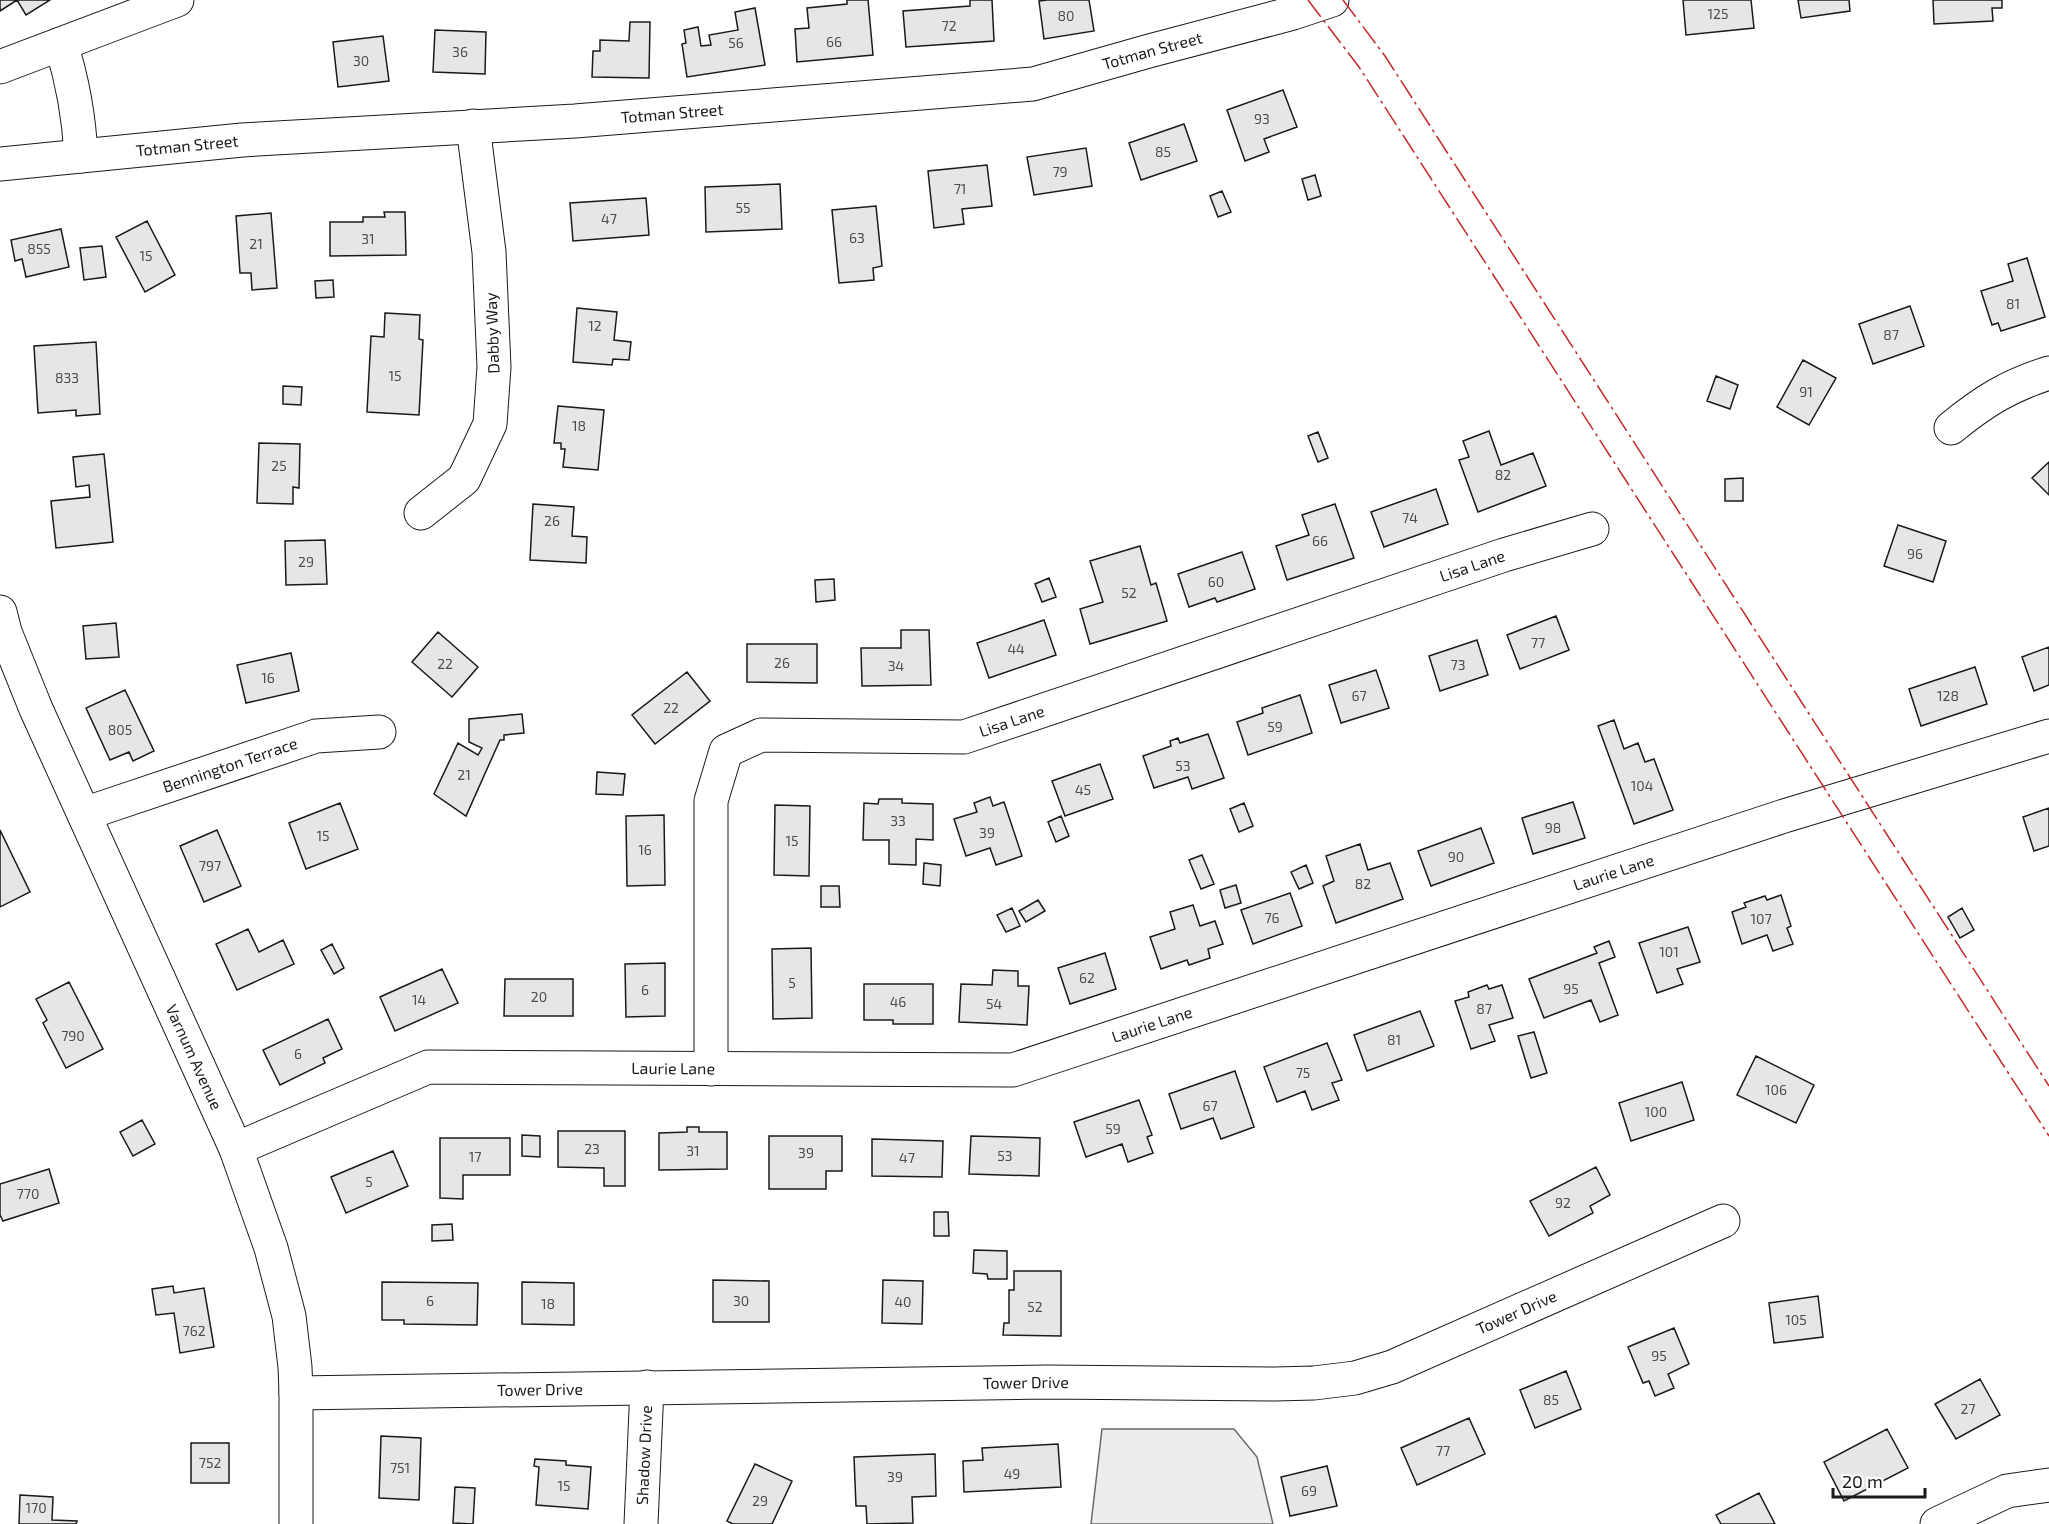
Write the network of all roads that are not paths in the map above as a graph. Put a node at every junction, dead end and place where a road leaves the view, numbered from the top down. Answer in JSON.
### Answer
{"nodes":[{"id":1,"x":177,"y":0,"type":"edge"},
{"id":2,"x":1332,"y":0,"type":"edge"},
{"id":3,"x":1293,"y":7,"type":"edge"},
{"id":4,"x":61,"y":44,"type":"junction"},
{"id":5,"x":0,"y":67,"type":"edge"},
{"id":6,"x":473,"y":126,"type":"junction"},
{"id":7,"x":81,"y":156,"type":"junction"},
{"id":8,"x":0,"y":164,"type":"edge"},
{"id":9,"x":2049,"y":373,"type":"edge"},
{"id":10,"x":1951,"y":428,"type":"dead end"},
{"id":11,"x":420,"y":513,"type":"dead end"},
{"id":12,"x":1592,"y":529,"type":"dead end"},
{"id":13,"x":0,"y":612,"type":"edge"},
{"id":14,"x":380,"y":732,"type":"dead end"},
{"id":15,"x":2049,"y":736,"type":"edge"},
{"id":16,"x":84,"y":814,"type":"junction"},
{"id":17,"x":711,"y":1069,"type":"junction"},
{"id":18,"x":236,"y":1149,"type":"junction"},
{"id":19,"x":1723,"y":1221,"type":"dead end"},
{"id":20,"x":647,"y":1387,"type":"junction"},
{"id":21,"x":296,"y":1393,"type":"junction"},
{"id":22,"x":2049,"y":1485,"type":"edge"},
{"id":23,"x":296,"y":1524,"type":"edge"},
{"id":24,"x":641,"y":1524,"type":"edge"},
{"id":25,"x":1937,"y":1524,"type":"edge"}],
"edges":[{"from":1,"to":4,"type":"street"},
{"from":2,"to":3,"type":"street","name":"Totman Street"},
{"from":3,"to":6,"type":"street","name":"Totman Street"},
{"from":4,"to":5,"type":"street"},
{"from":4,"to":7,"type":"street"},
{"from":6,"to":7,"type":"street","name":"Totman Street"},
{"from":6,"to":11,"type":"street","name":"Dabby Way"},
{"from":7,"to":8,"type":"street","name":"Totman Street"},
{"from":9,"to":10,"type":"street"},
{"from":12,"to":17,"type":"street","name":"Lisa Lane"},
{"from":13,"to":16,"type":"street","name":"Varnum Avenue"},
{"from":14,"to":16,"type":"street","name":"Bennington Terrace"},
{"from":15,"to":17,"type":"street","name":"Laurie Lane"},
{"from":16,"to":18,"type":"street","name":"Varnum Avenue"},
{"from":17,"to":18,"type":"street","name":"Laurie Lane"},
{"from":18,"to":21,"type":"street","name":"Varnum Avenue"},
{"from":19,"to":20,"type":"street","name":"Tower Drive"},
{"from":20,"to":21,"type":"street","name":"Tower Drive"},
{"from":20,"to":24,"type":"street","name":"Shadow Drive"},
{"from":21,"to":23,"type":"street","name":"Varnum Avenue"},
{"from":22,"to":25,"type":"street"}]}
